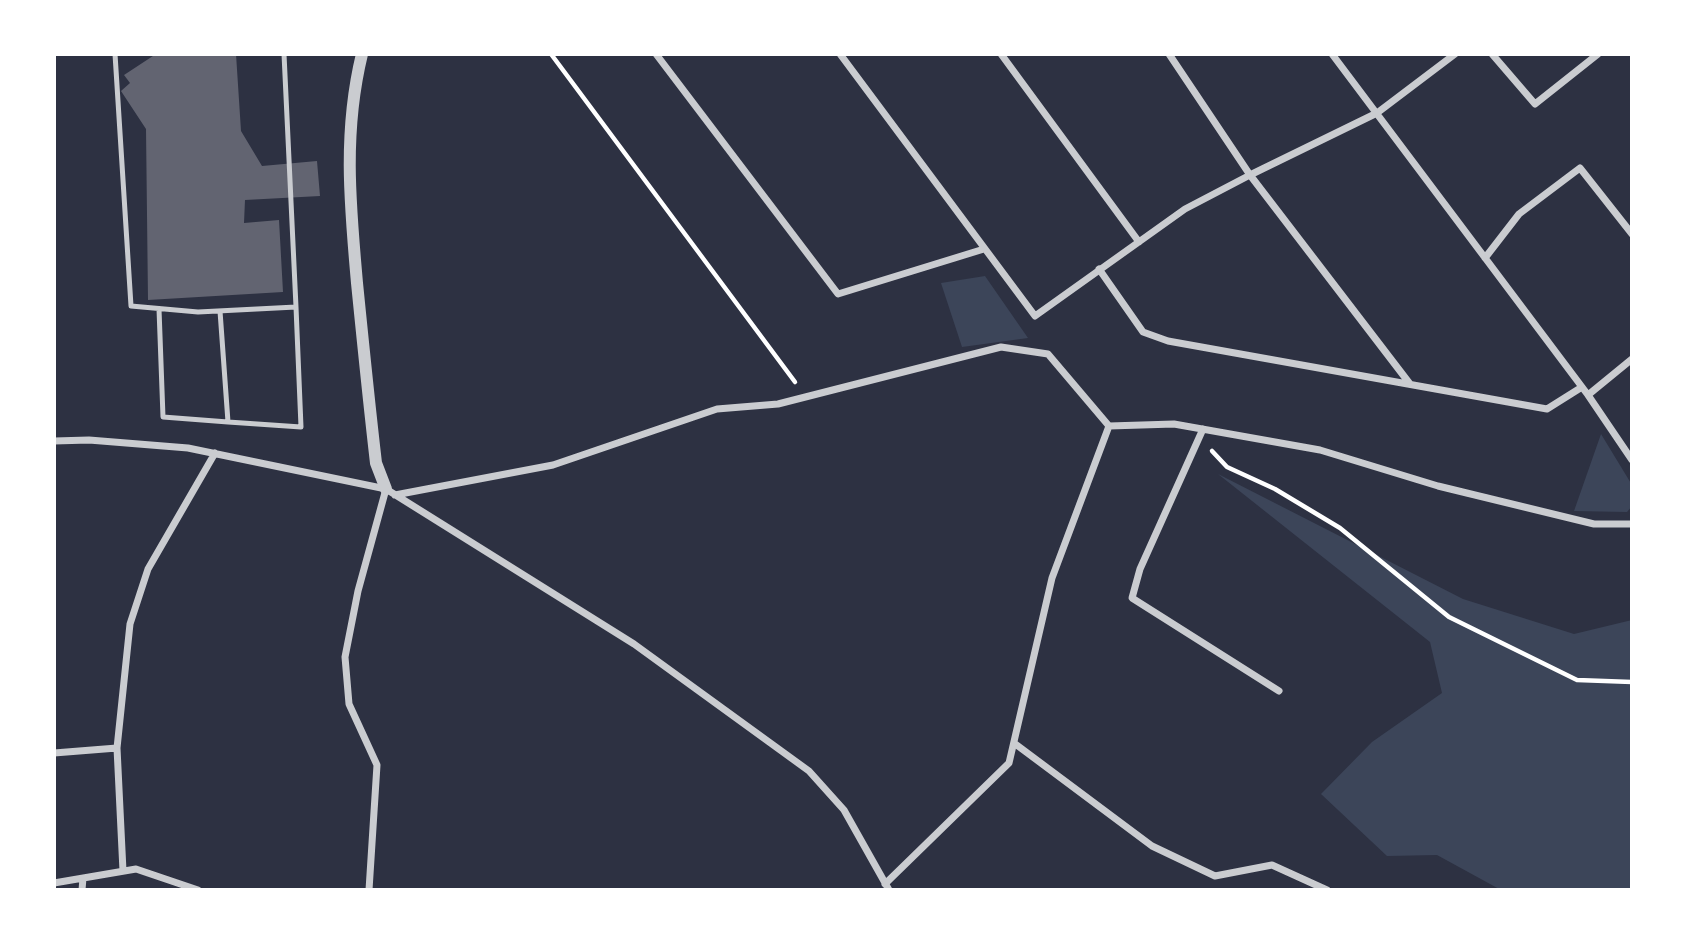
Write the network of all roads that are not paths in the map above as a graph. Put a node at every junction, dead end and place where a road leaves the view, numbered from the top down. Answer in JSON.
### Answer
{"nodes":[{"id":1,"x":115,"y":54,"type":"edge"},
{"id":2,"x":284,"y":54,"type":"edge"},
{"id":3,"x":362,"y":54,"type":"edge"},
{"id":4,"x":656,"y":54,"type":"edge"},
{"id":5,"x":839,"y":54,"type":"edge"},
{"id":6,"x":1001,"y":54,"type":"edge"},
{"id":7,"x":1169,"y":54,"type":"edge"},
{"id":8,"x":1332,"y":54,"type":"edge"},
{"id":9,"x":1455,"y":54,"type":"edge"},
{"id":10,"x":1492,"y":54,"type":"edge"},
{"id":11,"x":1598,"y":54,"type":"edge"},
{"id":12,"x":1377,"y":113,"type":"junction"},
{"id":13,"x":1250,"y":175,"type":"junction"},
{"id":14,"x":1632,"y":234,"type":"edge"},
{"id":15,"x":1139,"y":242,"type":"junction"},
{"id":16,"x":984,"y":249,"type":"junction"},
{"id":17,"x":1485,"y":258,"type":"junction"},
{"id":18,"x":1100,"y":270,"type":"junction"},
{"id":19,"x":296,"y":307,"type":"junction"},
{"id":20,"x":159,"y":309,"type":"junction"},
{"id":21,"x":220,"y":311,"type":"junction"},
{"id":22,"x":1632,"y":359,"type":"edge"},
{"id":23,"x":1411,"y":385,"type":"junction"},
{"id":24,"x":1582,"y":387,"type":"junction"},
{"id":25,"x":1588,"y":395,"type":"junction"},
{"id":26,"x":228,"y":422,"type":"junction"},
{"id":27,"x":1110,"y":426,"type":"junction"},
{"id":28,"x":1201,"y":433,"type":"junction"},
{"id":29,"x":54,"y":441,"type":"edge"},
{"id":30,"x":215,"y":453,"type":"junction"},
{"id":31,"x":1632,"y":460,"type":"edge"},
{"id":32,"x":391,"y":492,"type":"junction"},
{"id":33,"x":1632,"y":524,"type":"edge"},
{"id":34,"x":1279,"y":691,"type":"dead end"},
{"id":35,"x":1014,"y":743,"type":"junction"},
{"id":36,"x":117,"y":748,"type":"junction"},
{"id":37,"x":54,"y":753,"type":"edge"},
{"id":38,"x":123,"y":871,"type":"junction"},
{"id":39,"x":83,"y":877,"type":"junction"},
{"id":40,"x":54,"y":883,"type":"edge"},
{"id":41,"x":887,"y":887,"type":"edge"},
{"id":42,"x":82,"y":890,"type":"edge"},
{"id":43,"x":198,"y":890,"type":"edge"},
{"id":44,"x":369,"y":890,"type":"edge"},
{"id":45,"x":1327,"y":890,"type":"edge"}],
"edges":[{"from":1,"to":20,"type":"lane"},
{"from":2,"to":19,"type":"lane"},
{"from":3,"to":32,"type":"street"},
{"from":4,"to":16,"type":"street"},
{"from":5,"to":16,"type":"street"},
{"from":6,"to":15,"type":"street"},
{"from":7,"to":13,"type":"street"},
{"from":8,"to":12,"type":"street"},
{"from":9,"to":12,"type":"street"},
{"from":10,"to":11,"type":"street"},
{"from":12,"to":13,"type":"street"},
{"from":12,"to":17,"type":"street"},
{"from":13,"to":15,"type":"street"},
{"from":13,"to":23,"type":"street"},
{"from":14,"to":17,"type":"street"},
{"from":15,"to":18,"type":"street"},
{"from":16,"to":18,"type":"street"},
{"from":17,"to":24,"type":"street"},
{"from":18,"to":23,"type":"street"},
{"from":19,"to":21,"type":"lane"},
{"from":19,"to":26,"type":"lane"},
{"from":20,"to":21,"type":"lane"},
{"from":20,"to":26,"type":"lane"},
{"from":21,"to":26,"type":"lane"},
{"from":22,"to":25,"type":"street"},
{"from":23,"to":24,"type":"street"},
{"from":24,"to":25,"type":"street"},
{"from":25,"to":31,"type":"street"},
{"from":27,"to":28,"type":"street"},
{"from":27,"to":32,"type":"street"},
{"from":27,"to":35,"type":"street"},
{"from":28,"to":33,"type":"street"},
{"from":28,"to":34,"type":"street"},
{"from":29,"to":30,"type":"street"},
{"from":30,"to":32,"type":"street"},
{"from":30,"to":36,"type":"street"},
{"from":32,"to":41,"type":"street"},
{"from":32,"to":44,"type":"street"},
{"from":35,"to":41,"type":"street"},
{"from":35,"to":45,"type":"street"},
{"from":36,"to":37,"type":"street"},
{"from":36,"to":38,"type":"street"},
{"from":38,"to":39,"type":"street"},
{"from":38,"to":43,"type":"street"},
{"from":39,"to":40,"type":"street"},
{"from":39,"to":42,"type":"street"}]}
